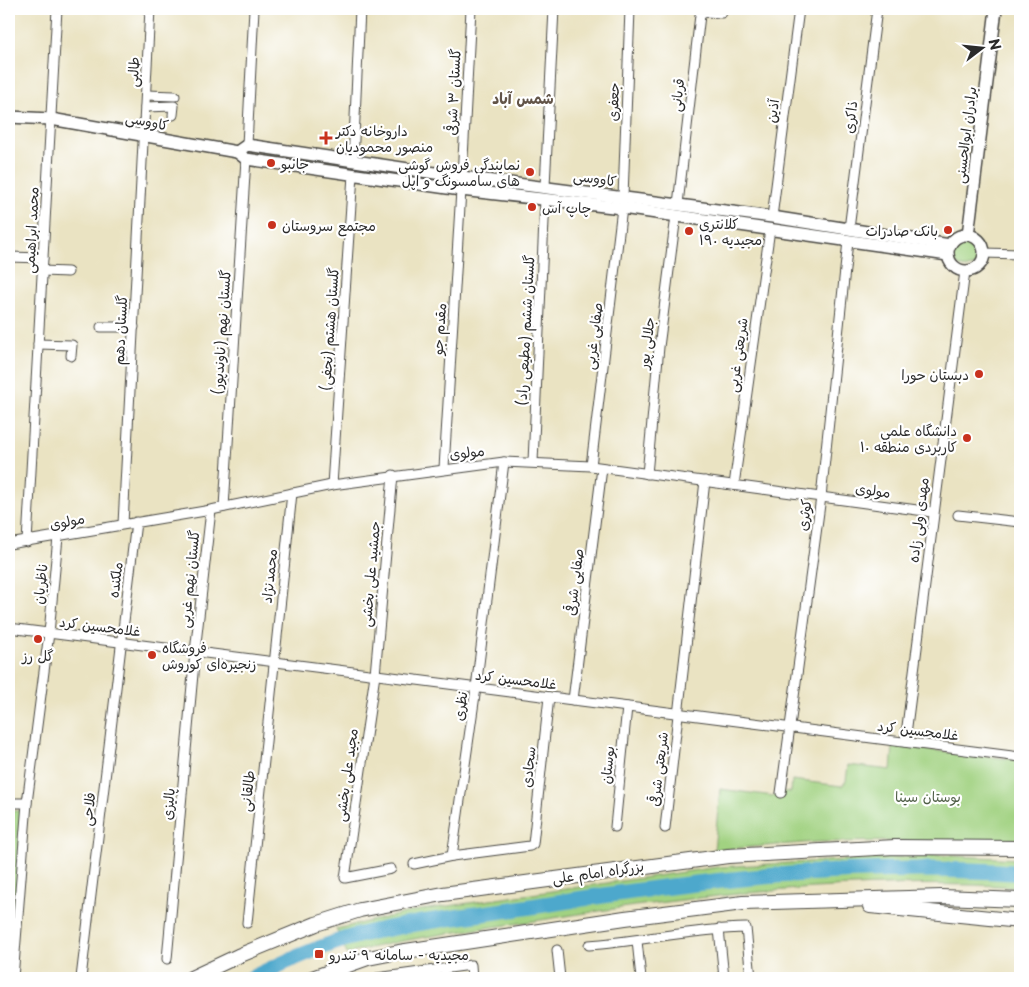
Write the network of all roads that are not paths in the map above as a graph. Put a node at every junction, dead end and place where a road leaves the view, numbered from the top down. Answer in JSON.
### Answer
{"nodes":[{"id":1,"x":57,"y":9,"type":"edge"},
{"id":2,"x":150,"y":9,"type":"edge"},
{"id":3,"x":254,"y":9,"type":"edge"},
{"id":4,"x":360,"y":9,"type":"edge"},
{"id":5,"x":471,"y":9,"type":"edge"},
{"id":6,"x":554,"y":9,"type":"edge"},
{"id":7,"x":630,"y":9,"type":"edge"},
{"id":8,"x":722,"y":9,"type":"edge"},
{"id":9,"x":799,"y":9,"type":"edge"},
{"id":10,"x":877,"y":9,"type":"edge"},
{"id":11,"x":996,"y":9,"type":"edge"},
{"id":12,"x":146,"y":95,"type":"junction"},
{"id":13,"x":174,"y":96,"type":"dead end"},
{"id":14,"x":145,"y":107,"type":"junction"},
{"id":15,"x":173,"y":115,"type":"dead end"},
{"id":16,"x":9,"y":117,"type":"edge"},
{"id":17,"x":51,"y":119,"type":"junction"},
{"id":18,"x":144,"y":137,"type":"junction"},
{"id":19,"x":244,"y":152,"type":"junction"},
{"id":20,"x":353,"y":161,"type":"junction"},
{"id":21,"x":353,"y":175,"type":"junction"},
{"id":22,"x":462,"y":177,"type":"junction"},
{"id":23,"x":545,"y":186,"type":"junction"},
{"id":24,"x":461,"y":190,"type":"junction"},
{"id":25,"x":545,"y":199,"type":"junction"},
{"id":26,"x":623,"y":203,"type":"junction"},
{"id":27,"x":678,"y":204,"type":"junction"},
{"id":28,"x":676,"y":216,"type":"junction"},
{"id":29,"x":772,"y":217,"type":"junction"},
{"id":30,"x":770,"y":229,"type":"junction"},
{"id":31,"x":849,"y":229,"type":"junction"},
{"id":32,"x":968,"y":235,"type":"junction"},
{"id":33,"x":848,"y":241,"type":"junction"},
{"id":34,"x":949,"y":250,"type":"junction"},
{"id":35,"x":984,"y":253,"type":"junction"},
{"id":36,"x":1020,"y":254,"type":"edge"},
{"id":37,"x":9,"y":257,"type":"edge"},
{"id":38,"x":43,"y":258,"type":"junction"},
{"id":39,"x":42,"y":271,"type":"junction"},
{"id":40,"x":965,"y":271,"type":"junction"},
{"id":41,"x":68,"y":272,"type":"dead end"},
{"id":42,"x":101,"y":327,"type":"dead end"},
{"id":43,"x":134,"y":327,"type":"junction"},
{"id":44,"x":38,"y":344,"type":"junction"},
{"id":45,"x":71,"y":356,"type":"dead end"},
{"id":46,"x":504,"y":462,"type":"junction"},
{"id":47,"x":533,"y":462,"type":"junction"},
{"id":48,"x":590,"y":466,"type":"junction"},
{"id":49,"x":444,"y":468,"type":"junction"},
{"id":50,"x":602,"y":468,"type":"junction"},
{"id":51,"x":647,"y":474,"type":"junction"},
{"id":52,"x":393,"y":475,"type":"junction"},
{"id":53,"x":705,"y":481,"type":"junction"},
{"id":54,"x":332,"y":485,"type":"junction"},
{"id":55,"x":734,"y":485,"type":"junction"},
{"id":56,"x":292,"y":493,"type":"junction"},
{"id":57,"x":821,"y":497,"type":"junction"},
{"id":58,"x":224,"y":507,"type":"junction"},
{"id":59,"x":211,"y":510,"type":"junction"},
{"id":60,"x":932,"y":512,"type":"junction"},
{"id":61,"x":958,"y":515,"type":"dead end"},
{"id":62,"x":136,"y":522,"type":"junction"},
{"id":63,"x":1020,"y":522,"type":"edge"},
{"id":64,"x":123,"y":524,"type":"junction"},
{"id":65,"x":58,"y":537,"type":"junction"},
{"id":66,"x":27,"y":542,"type":"junction"},
{"id":67,"x":9,"y":544,"type":"edge"},
{"id":68,"x":9,"y":628,"type":"edge"},
{"id":69,"x":49,"y":633,"type":"junction"},
{"id":70,"x":122,"y":642,"type":"junction"},
{"id":71,"x":195,"y":652,"type":"junction"},
{"id":72,"x":274,"y":662,"type":"junction"},
{"id":73,"x":375,"y":675,"type":"junction"},
{"id":74,"x":476,"y":688,"type":"junction"},
{"id":75,"x":549,"y":697,"type":"junction"},
{"id":76,"x":573,"y":700,"type":"junction"},
{"id":77,"x":627,"y":707,"type":"junction"},
{"id":78,"x":679,"y":713,"type":"junction"},
{"id":79,"x":789,"y":727,"type":"junction"},
{"id":80,"x":905,"y":742,"type":"junction"},
{"id":81,"x":1020,"y":757,"type":"edge"},
{"id":82,"x":781,"y":793,"type":"dead end"},
{"id":83,"x":9,"y":803,"type":"edge"},
{"id":84,"x":27,"y":803,"type":"junction"},
{"id":85,"x":615,"y":826,"type":"dead end"},
{"id":86,"x":665,"y":828,"type":"dead end"},
{"id":87,"x":1020,"y":848,"type":"edge"},
{"id":88,"x":452,"y":856,"type":"junction"},
{"id":89,"x":414,"y":864,"type":"dead end"},
{"id":90,"x":391,"y":869,"type":"dead end"},
{"id":91,"x":1020,"y":900,"type":"edge"},
{"id":92,"x":782,"y":901,"type":"junction"},
{"id":93,"x":1020,"y":921,"type":"edge"},
{"id":94,"x":247,"y":923,"type":"dead end"},
{"id":95,"x":719,"y":929,"type":"junction"},
{"id":96,"x":637,"y":941,"type":"junction"},
{"id":97,"x":589,"y":945,"type":"dead end"},
{"id":98,"x":557,"y":950,"type":"dead end"},
{"id":99,"x":167,"y":959,"type":"dead end"},
{"id":100,"x":13,"y":978,"type":"edge"},
{"id":101,"x":81,"y":978,"type":"edge"},
{"id":102,"x":191,"y":978,"type":"edge"},
{"id":103,"x":312,"y":978,"type":"edge"},
{"id":104,"x":378,"y":978,"type":"edge"},
{"id":105,"x":472,"y":978,"type":"edge"},
{"id":106,"x":560,"y":978,"type":"edge"},
{"id":107,"x":641,"y":978,"type":"edge"},
{"id":108,"x":724,"y":978,"type":"edge"},
{"id":109,"x":752,"y":978,"type":"edge"}],
"edges":[{"from":1,"to":17,"type":"street","name":"محمد ابراهیمی"},
{"from":2,"to":12,"type":"street","name":"طالبی"},
{"from":3,"to":19,"type":"street","name":"گلستان نهم (ناوندپور)"},
{"from":4,"to":20,"type":"street"},
{"from":5,"to":22,"type":"street","name":"گلستان ۳ شرقی"},
{"from":6,"to":23,"type":"street"},
{"from":7,"to":26,"type":"street","name":"جعفری"},
{"from":8,"to":27,"type":"street","name":"قربانی"},
{"from":9,"to":29,"type":"street","name":"آذین"},
{"from":10,"to":31,"type":"street","name":"ذاکری"},
{"from":11,"to":32,"type":"main road","name":"برادران ابوالحسنی"},
{"from":12,"to":13,"type":"street"},
{"from":12,"to":14,"type":"street","name":"طالبی"},
{"from":14,"to":15,"type":"street"},
{"from":14,"to":18,"type":"street","name":"طالبی"},
{"from":16,"to":17,"type":"main road","name":"کاووسی"},
{"from":17,"to":18,"type":"main road","name":"کاووسی"},
{"from":17,"to":38,"type":"street","name":"محمد ابراهیمی"},
{"from":18,"to":19,"type":"main road","name":"کاووسی"},
{"from":18,"to":43,"type":"street","name":"گلستان دهم"},
{"from":19,"to":20,"type":"main road","name":"کاووسی"},
{"from":19,"to":21,"type":"main road","name":"کاووسی"},
{"from":19,"to":58,"type":"street","name":"گلستان نهم (ناوندپور)"},
{"from":20,"to":21,"type":"main road"},
{"from":20,"to":22,"type":"main road","name":"کاووسی"},
{"from":21,"to":24,"type":"main road","name":"کاووسی"},
{"from":21,"to":54,"type":"street","name":"گلستان هشتم (نجفی)"},
{"from":22,"to":23,"type":"main road","name":"کاووسی"},
{"from":22,"to":24,"type":"main road"},
{"from":23,"to":25,"type":"main road"},
{"from":23,"to":26,"type":"main road","name":"کاووسی"},
{"from":24,"to":25,"type":"main road","name":"کاووسی"},
{"from":24,"to":49,"type":"street","name":"مقدم جو"},
{"from":25,"to":26,"type":"main road","name":"کاووسی"},
{"from":25,"to":47,"type":"street","name":"گلستان ششم (مطیعی راد)"},
{"from":26,"to":27,"type":"main road","name":"کاووسی"},
{"from":26,"to":28,"type":"main road","name":"کاووسی"},
{"from":26,"to":48,"type":"street","name":"صفایی غربی"},
{"from":27,"to":28,"type":"main road"},
{"from":27,"to":29,"type":"main road","name":"کاووسی"},
{"from":28,"to":30,"type":"main road","name":"کاووسی"},
{"from":28,"to":51,"type":"street","name":"جلالی پور"},
{"from":29,"to":30,"type":"main road"},
{"from":29,"to":31,"type":"main road","name":"کاووسی"},
{"from":30,"to":33,"type":"main road","name":"کاووسی"},
{"from":30,"to":55,"type":"street","name":"شریعتی غربی"},
{"from":31,"to":33,"type":"main road"},
{"from":31,"to":34,"type":"main road","name":"کاووسی"},
{"from":32,"to":34,"type":"main road"},
{"from":32,"to":35,"type":"main road"},
{"from":33,"to":34,"type":"main road","name":"کاووسی"},
{"from":33,"to":57,"type":"street","name":"کوثری"},
{"from":34,"to":40,"type":"main road"},
{"from":35,"to":36,"type":"street"},
{"from":35,"to":40,"type":"main road"},
{"from":37,"to":38,"type":"street"},
{"from":38,"to":39,"type":"street","name":"محمد ابراهیمی"},
{"from":39,"to":41,"type":"street"},
{"from":39,"to":44,"type":"street","name":"محمد ابراهیمی"},
{"from":40,"to":60,"type":"street","name":"مهدی ولی زاده"},
{"from":42,"to":43,"type":"street"},
{"from":43,"to":64,"type":"street","name":"گلستان دهم"},
{"from":44,"to":45,"type":"street"},
{"from":44,"to":66,"type":"street","name":"محمد ابراهیمی"},
{"from":46,"to":47,"type":"street","name":"مولوی"},
{"from":46,"to":49,"type":"street","name":"مولوی"},
{"from":46,"to":74,"type":"street","name":"نظری"},
{"from":47,"to":48,"type":"street","name":"مولوی"},
{"from":48,"to":50,"type":"street","name":"مولوی"},
{"from":49,"to":52,"type":"street","name":"مولوی"},
{"from":50,"to":51,"type":"street","name":"مولوی"},
{"from":50,"to":76,"type":"street","name":"صفایی شرقی"},
{"from":51,"to":53,"type":"street","name":"مولوی"},
{"from":52,"to":54,"type":"street","name":"مولوی"},
{"from":52,"to":73,"type":"street","name":"جمشید علی بخشی"},
{"from":53,"to":55,"type":"street","name":"مولوی"},
{"from":53,"to":78,"type":"street"},
{"from":54,"to":56,"type":"street","name":"مولوی"},
{"from":55,"to":57,"type":"street","name":"مولوی"},
{"from":56,"to":58,"type":"street","name":"مولوی"},
{"from":56,"to":72,"type":"street","name":"محمدنژاد"},
{"from":57,"to":60,"type":"street","name":"مولوی"},
{"from":57,"to":79,"type":"street","name":"کوثری"},
{"from":58,"to":59,"type":"street","name":"مولوی"},
{"from":59,"to":62,"type":"street","name":"مولوی"},
{"from":59,"to":71,"type":"street","name":"گلستان نهم غربی"},
{"from":60,"to":80,"type":"street","name":"مهدی ولی زاده"},
{"from":61,"to":63,"type":"street"},
{"from":62,"to":64,"type":"street","name":"مولوی"},
{"from":62,"to":70,"type":"street","name":"ملکنده"},
{"from":64,"to":65,"type":"street","name":"مولوی"},
{"from":65,"to":66,"type":"street","name":"مولوی"},
{"from":65,"to":69,"type":"street","name":"ناظریان"},
{"from":66,"to":67,"type":"street","name":"مولوی"},
{"from":68,"to":69,"type":"street","name":"غلامحسین کرد"},
{"from":69,"to":70,"type":"street","name":"غلامحسین کرد"},
{"from":69,"to":84,"type":"street","name":"ناظریان"},
{"from":70,"to":71,"type":"street","name":"غلامحسین کرد"},
{"from":70,"to":101,"type":"street","name":"فلاحی"},
{"from":71,"to":72,"type":"street","name":"غلامحسین کرد"},
{"from":71,"to":99,"type":"street","name":"پالیزی"},
{"from":72,"to":73,"type":"street","name":"غلامحسین کرد"},
{"from":72,"to":94,"type":"street","name":"طالقانی"},
{"from":73,"to":74,"type":"street","name":"غلامحسین کرد"},
{"from":73,"to":90,"type":"street","name":"مجید علی بخشی"},
{"from":74,"to":75,"type":"street","name":"غلامحسین کرد"},
{"from":74,"to":88,"type":"street","name":"نظری"},
{"from":75,"to":76,"type":"street","name":"غلامحسین کرد"},
{"from":75,"to":88,"type":"street","name":"سجادی"},
{"from":76,"to":77,"type":"street","name":"غلامحسین کرد"},
{"from":77,"to":78,"type":"street","name":"غلامحسین کرد"},
{"from":77,"to":85,"type":"street","name":"بوستان"},
{"from":78,"to":79,"type":"street","name":"غلامحسین کرد"},
{"from":78,"to":86,"type":"street","name":"شریعتی شرقی"},
{"from":79,"to":80,"type":"street","name":"غلامحسین کرد"},
{"from":79,"to":82,"type":"street","name":"کوثری"},
{"from":80,"to":81,"type":"street","name":"غلامحسین کرد"},
{"from":83,"to":84,"type":"street"},
{"from":84,"to":100,"type":"street","name":"ناظریان"},
{"from":87,"to":102,"type":"highway","name":"بزرگراه امام علی"},
{"from":88,"to":89,"type":"street"},
{"from":91,"to":92,"type":"highway"},
{"from":92,"to":93,"type":"highway"},
{"from":92,"to":103,"type":"highway"},
{"from":95,"to":96,"type":"street"},
{"from":95,"to":108,"type":"street"},
{"from":95,"to":109,"type":"street"},
{"from":96,"to":97,"type":"street"},
{"from":96,"to":107,"type":"street"},
{"from":98,"to":106,"type":"street"},
{"from":104,"to":105,"type":"street"}]}
